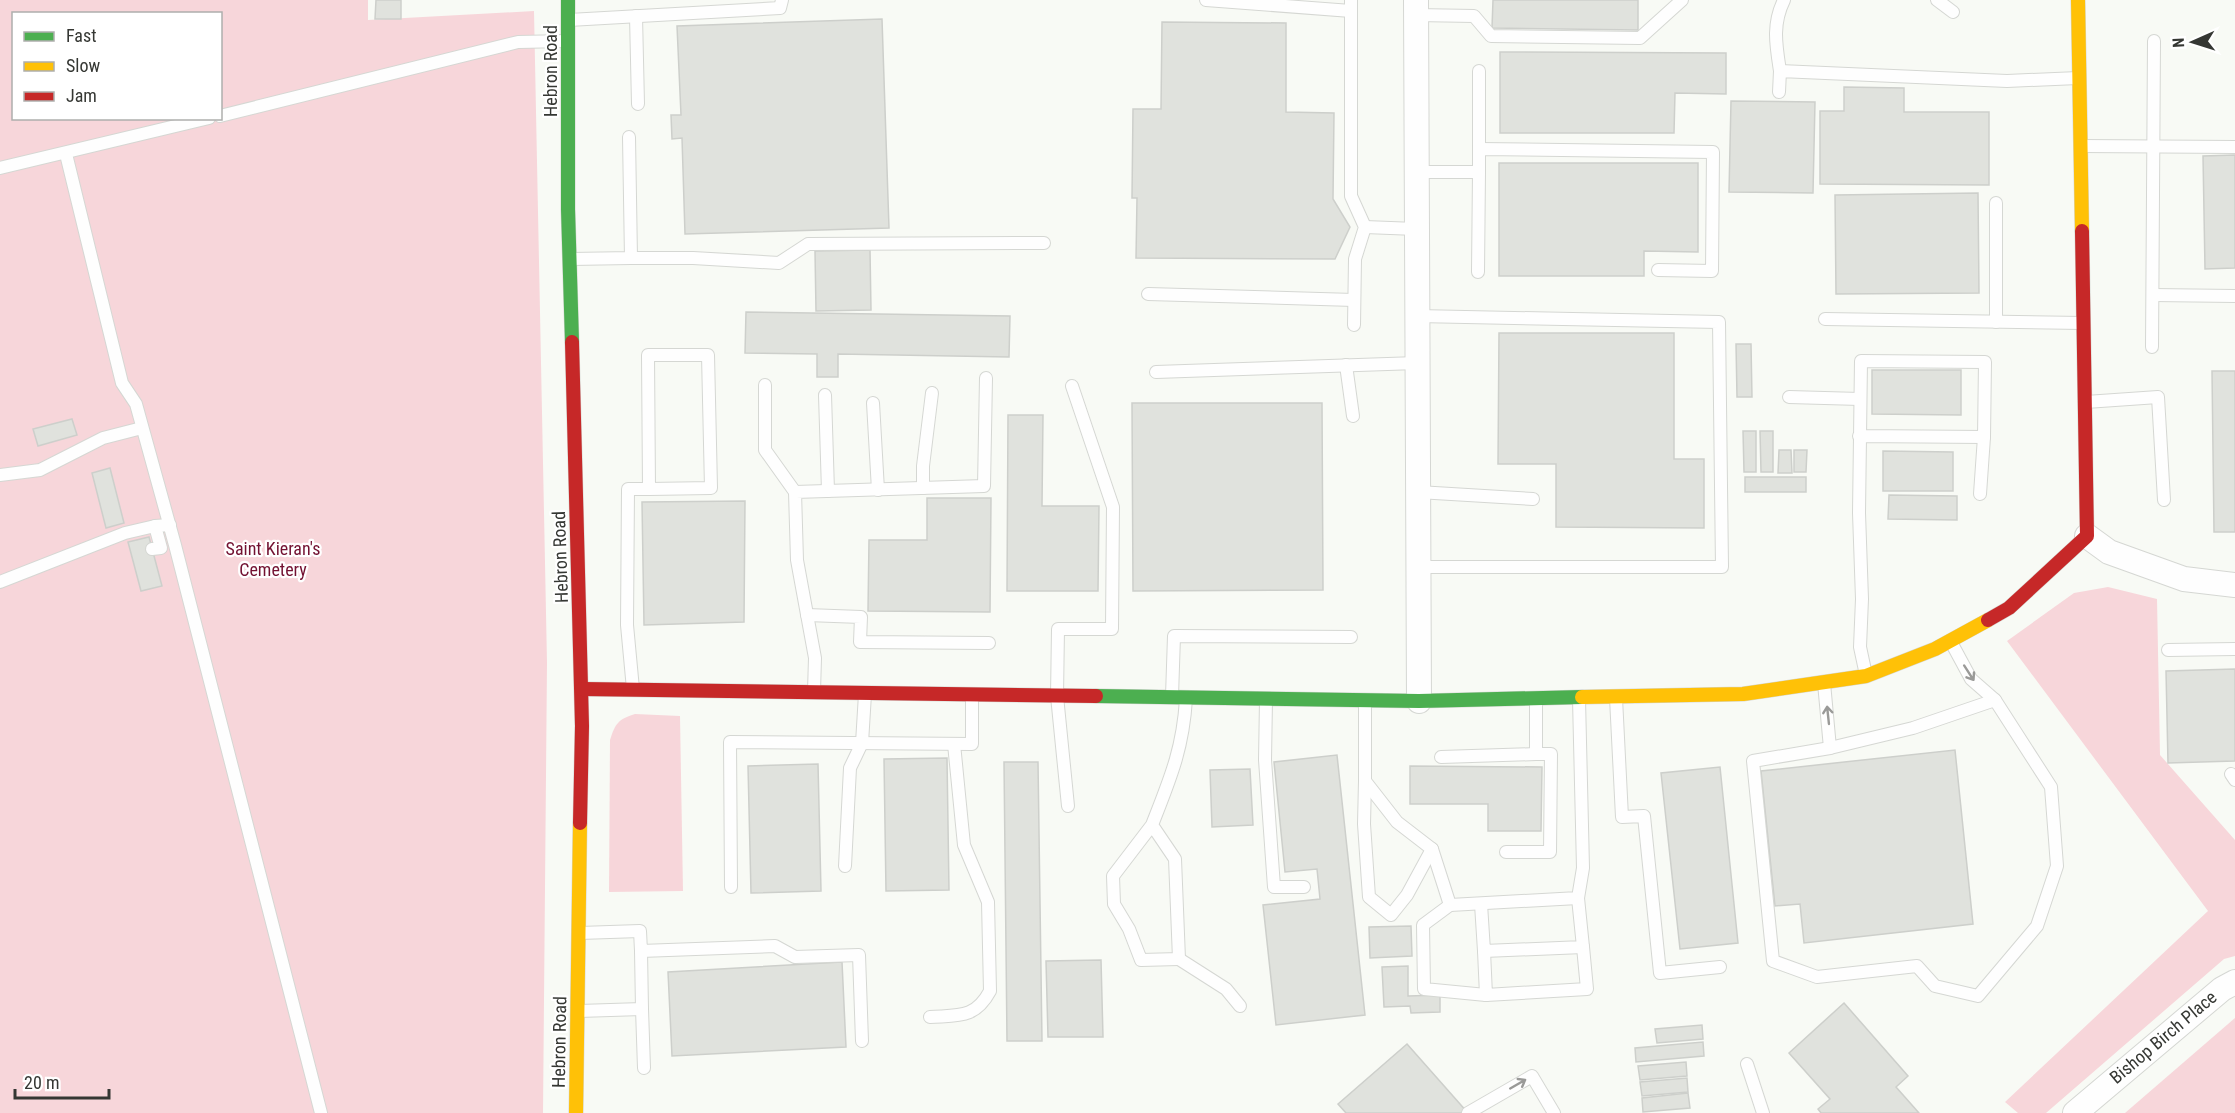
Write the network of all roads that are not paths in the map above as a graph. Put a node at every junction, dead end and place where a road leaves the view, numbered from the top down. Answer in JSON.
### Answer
{"nodes":[{"id":1,"x":568,"y":0,"type":"edge"},
{"id":2,"x":782,"y":0,"type":"edge"},
{"id":3,"x":1206,"y":0,"type":"edge"},
{"id":4,"x":1682,"y":0,"type":"edge"},
{"id":5,"x":1784,"y":0,"type":"edge"},
{"id":6,"x":1937,"y":0,"type":"edge"},
{"id":7,"x":2078,"y":0,"type":"edge"},
{"id":8,"x":1219,"y":1,"type":"edge"},
{"id":9,"x":1287,"y":3,"type":"edge"},
{"id":10,"x":1351,"y":6,"type":"edge"},
{"id":11,"x":1416,"y":8,"type":"edge"},
{"id":12,"x":1953,"y":12,"type":"dead end"},
{"id":13,"x":636,"y":16,"type":"junction"},
{"id":14,"x":568,"y":20,"type":"junction"},
{"id":15,"x":568,"y":41,"type":"junction"},
{"id":16,"x":2154,"y":41,"type":"dead end"},
{"id":17,"x":1479,"y":71,"type":"dead end"},
{"id":18,"x":1780,"y":71,"type":"junction"},
{"id":19,"x":2079,"y":78,"type":"junction"},
{"id":20,"x":1779,"y":92,"type":"dead end"},
{"id":21,"x":638,"y":104,"type":"dead end"},
{"id":22,"x":222,"y":116,"type":"edge"},
{"id":23,"x":201,"y":120,"type":"edge"},
{"id":24,"x":629,"y":137,"type":"dead end"},
{"id":25,"x":2081,"y":146,"type":"junction"},
{"id":26,"x":2153,"y":146,"type":"junction"},
{"id":27,"x":2235,"y":147,"type":"edge"},
{"id":28,"x":1479,"y":149,"type":"junction"},
{"id":29,"x":66,"y":154,"type":"junction"},
{"id":30,"x":0,"y":168,"type":"edge"},
{"id":31,"x":1417,"y":172,"type":"junction"},
{"id":32,"x":1479,"y":172,"type":"junction"},
{"id":33,"x":1996,"y":203,"type":"dead end"},
{"id":34,"x":1365,"y":227,"type":"junction"},
{"id":35,"x":1416,"y":229,"type":"junction"},
{"id":36,"x":1044,"y":243,"type":"dead end"},
{"id":37,"x":631,"y":258,"type":"junction"},
{"id":38,"x":570,"y":259,"type":"junction"},
{"id":39,"x":1658,"y":270,"type":"dead end"},
{"id":40,"x":1478,"y":272,"type":"dead end"},
{"id":41,"x":1148,"y":294,"type":"dead end"},
{"id":42,"x":2152,"y":295,"type":"junction"},
{"id":43,"x":2235,"y":296,"type":"edge"},
{"id":44,"x":1354,"y":300,"type":"junction"},
{"id":45,"x":1417,"y":316,"type":"junction"},
{"id":46,"x":1825,"y":319,"type":"dead end"},
{"id":47,"x":1996,"y":322,"type":"junction"},
{"id":48,"x":2083,"y":323,"type":"junction"},
{"id":49,"x":1354,"y":325,"type":"dead end"},
{"id":50,"x":2152,"y":347,"type":"dead end"},
{"id":51,"x":1417,"y":363,"type":"junction"},
{"id":52,"x":1346,"y":365,"type":"junction"},
{"id":53,"x":1156,"y":372,"type":"dead end"},
{"id":54,"x":986,"y":378,"type":"dead end"},
{"id":55,"x":765,"y":385,"type":"dead end"},
{"id":56,"x":1072,"y":386,"type":"dead end"},
{"id":57,"x":932,"y":393,"type":"dead end"},
{"id":58,"x":825,"y":395,"type":"dead end"},
{"id":59,"x":1789,"y":398,"type":"dead end"},
{"id":60,"x":1860,"y":399,"type":"junction"},
{"id":61,"x":873,"y":402,"type":"dead end"},
{"id":62,"x":2084,"y":402,"type":"junction"},
{"id":63,"x":1353,"y":416,"type":"dead end"},
{"id":64,"x":142,"y":428,"type":"junction"},
{"id":65,"x":1859,"y":436,"type":"junction"},
{"id":66,"x":1984,"y":437,"type":"junction"},
{"id":67,"x":0,"y":474,"type":"edge"},
{"id":68,"x":923,"y":488,"type":"junction"},
{"id":69,"x":649,"y":489,"type":"junction"},
{"id":70,"x":878,"y":490,"type":"junction"},
{"id":71,"x":828,"y":491,"type":"junction"},
{"id":72,"x":795,"y":492,"type":"junction"},
{"id":73,"x":1418,"y":492,"type":"junction"},
{"id":74,"x":1980,"y":494,"type":"dead end"},
{"id":75,"x":1533,"y":499,"type":"dead end"},
{"id":76,"x":2164,"y":500,"type":"dead end"},
{"id":77,"x":170,"y":525,"type":"junction"},
{"id":78,"x":155,"y":526,"type":"junction"},
{"id":79,"x":2087,"y":536,"type":"junction"},
{"id":80,"x":153,"y":549,"type":"dead end"},
{"id":81,"x":1418,"y":567,"type":"junction"},
{"id":82,"x":0,"y":582,"type":"edge"},
{"id":83,"x":2235,"y":585,"type":"edge"},
{"id":84,"x":807,"y":615,"type":"junction"},
{"id":85,"x":1351,"y":637,"type":"dead end"},
{"id":86,"x":1950,"y":641,"type":"junction"},
{"id":87,"x":990,"y":643,"type":"dead end"},
{"id":88,"x":2235,"y":649,"type":"edge"},
{"id":89,"x":2169,"y":650,"type":"dead end"},
{"id":90,"x":1866,"y":676,"type":"junction"},
{"id":91,"x":1824,"y":682,"type":"junction"},
{"id":92,"x":582,"y":689,"type":"junction"},
{"id":93,"x":633,"y":690,"type":"junction"},
{"id":94,"x":814,"y":692,"type":"junction"},
{"id":95,"x":865,"y":693,"type":"junction"},
{"id":96,"x":972,"y":694,"type":"junction"},
{"id":97,"x":1057,"y":696,"type":"junction"},
{"id":98,"x":1179,"y":697,"type":"junction"},
{"id":99,"x":1616,"y":697,"type":"junction"},
{"id":100,"x":1536,"y":698,"type":"junction"},
{"id":101,"x":1578,"y":698,"type":"junction"},
{"id":102,"x":1266,"y":699,"type":"junction"},
{"id":103,"x":1365,"y":700,"type":"junction"},
{"id":104,"x":1419,"y":700,"type":"junction"},
{"id":105,"x":1995,"y":700,"type":"junction"},
{"id":106,"x":862,"y":743,"type":"junction"},
{"id":107,"x":954,"y":744,"type":"junction"},
{"id":108,"x":1830,"y":748,"type":"junction"},
{"id":109,"x":1536,"y":754,"type":"junction"},
{"id":110,"x":1441,"y":757,"type":"dead end"},
{"id":111,"x":1365,"y":781,"type":"junction"},
{"id":112,"x":1068,"y":806,"type":"dead end"},
{"id":113,"x":1152,"y":825,"type":"junction"},
{"id":114,"x":1432,"y":849,"type":"junction"},
{"id":115,"x":1506,"y":852,"type":"dead end"},
{"id":116,"x":845,"y":866,"type":"dead end"},
{"id":117,"x":1304,"y":886,"type":"dead end"},
{"id":118,"x":731,"y":887,"type":"dead end"},
{"id":119,"x":1578,"y":898,"type":"junction"},
{"id":120,"x":1481,"y":903,"type":"junction"},
{"id":121,"x":1450,"y":905,"type":"junction"},
{"id":122,"x":579,"y":933,"type":"junction"},
{"id":123,"x":1583,"y":947,"type":"junction"},
{"id":124,"x":641,"y":951,"type":"junction"},
{"id":125,"x":1484,"y":951,"type":"junction"},
{"id":126,"x":1179,"y":959,"type":"junction"},
{"id":127,"x":1720,"y":967,"type":"dead end"},
{"id":128,"x":2235,"y":982,"type":"edge"},
{"id":129,"x":1486,"y":994,"type":"junction"},
{"id":130,"x":1240,"y":1006,"type":"dead end"},
{"id":131,"x":642,"y":1009,"type":"junction"},
{"id":132,"x":578,"y":1011,"type":"junction"},
{"id":133,"x":930,"y":1017,"type":"dead end"},
{"id":134,"x":862,"y":1041,"type":"dead end"},
{"id":135,"x":1747,"y":1064,"type":"dead end"},
{"id":136,"x":644,"y":1068,"type":"dead end"},
{"id":137,"x":321,"y":1113,"type":"edge"},
{"id":138,"x":576,"y":1113,"type":"edge"},
{"id":139,"x":1468,"y":1113,"type":"edge"},
{"id":140,"x":1554,"y":1113,"type":"edge"},
{"id":141,"x":1763,"y":1113,"type":"edge"},
{"id":142,"x":2075,"y":1113,"type":"edge"}],
"edges":[{"from":1,"to":14,"type":"street","name":"Hebron Road"},
{"from":2,"to":13,"type":"lane"},
{"from":3,"to":8,"type":"lane"},
{"from":4,"to":11,"type":"lane"},
{"from":5,"to":18,"type":"lane"},
{"from":6,"to":12,"type":"lane"},
{"from":7,"to":19,"type":"street"},
{"from":8,"to":9,"type":"lane"},
{"from":9,"to":10,"type":"lane"},
{"from":10,"to":34,"type":"lane"},
{"from":11,"to":31,"type":"street"},
{"from":13,"to":14,"type":"lane"},
{"from":13,"to":21,"type":"lane"},
{"from":14,"to":15,"type":"street","name":"Hebron Road"},
{"from":15,"to":22,"type":"lane"},
{"from":15,"to":38,"type":"street","name":"Hebron Road"},
{"from":16,"to":26,"type":"lane"},
{"from":17,"to":28,"type":"lane"},
{"from":18,"to":19,"type":"lane"},
{"from":18,"to":20,"type":"lane"},
{"from":19,"to":25,"type":"street"},
{"from":23,"to":29,"type":"lane"},
{"from":24,"to":37,"type":"lane"},
{"from":25,"to":26,"type":"lane"},
{"from":25,"to":48,"type":"street"},
{"from":26,"to":27,"type":"lane"},
{"from":26,"to":42,"type":"lane"},
{"from":28,"to":32,"type":"lane"},
{"from":28,"to":39,"type":"lane"},
{"from":29,"to":30,"type":"lane"},
{"from":29,"to":64,"type":"lane"},
{"from":31,"to":32,"type":"lane"},
{"from":31,"to":35,"type":"street"},
{"from":32,"to":40,"type":"lane"},
{"from":33,"to":47,"type":"lane"},
{"from":34,"to":35,"type":"lane"},
{"from":34,"to":44,"type":"lane"},
{"from":35,"to":45,"type":"street"},
{"from":36,"to":37,"type":"lane"},
{"from":37,"to":38,"type":"lane"},
{"from":38,"to":92,"type":"street","name":"Hebron Road"},
{"from":41,"to":44,"type":"lane"},
{"from":42,"to":43,"type":"lane"},
{"from":42,"to":50,"type":"lane"},
{"from":44,"to":49,"type":"lane"},
{"from":45,"to":51,"type":"street"},
{"from":45,"to":81,"type":"lane"},
{"from":46,"to":47,"type":"lane"},
{"from":47,"to":48,"type":"lane"},
{"from":48,"to":62,"type":"street"},
{"from":51,"to":52,"type":"lane"},
{"from":51,"to":73,"type":"street"},
{"from":52,"to":53,"type":"lane"},
{"from":52,"to":63,"type":"lane"},
{"from":54,"to":68,"type":"lane"},
{"from":55,"to":72,"type":"lane"},
{"from":56,"to":97,"type":"lane"},
{"from":57,"to":68,"type":"lane"},
{"from":58,"to":71,"type":"lane"},
{"from":59,"to":60,"type":"lane"},
{"from":60,"to":65,"type":"lane"},
{"from":60,"to":66,"type":"lane"},
{"from":61,"to":70,"type":"lane"},
{"from":62,"to":76,"type":"lane"},
{"from":62,"to":79,"type":"street"},
{"from":64,"to":67,"type":"lane"},
{"from":64,"to":77,"type":"lane"},
{"from":65,"to":66,"type":"lane"},
{"from":65,"to":90,"type":"lane"},
{"from":66,"to":74,"type":"lane"},
{"from":68,"to":70,"type":"lane"},
{"from":69,"to":69,"type":"lane"},
{"from":69,"to":93,"type":"lane"},
{"from":70,"to":71,"type":"lane"},
{"from":71,"to":72,"type":"lane"},
{"from":72,"to":84,"type":"lane"},
{"from":73,"to":75,"type":"lane"},
{"from":73,"to":81,"type":"street"},
{"from":77,"to":78,"type":"lane"},
{"from":77,"to":137,"type":"lane"},
{"from":78,"to":80,"type":"lane"},
{"from":78,"to":82,"type":"lane"},
{"from":79,"to":83,"type":"street"},
{"from":79,"to":86,"type":"street"},
{"from":81,"to":104,"type":"street"},
{"from":84,"to":87,"type":"lane"},
{"from":84,"to":94,"type":"lane"},
{"from":85,"to":98,"type":"lane"},
{"from":86,"to":90,"type":"street"},
{"from":86,"to":105,"type":"lane","one_way":true},
{"from":88,"to":89,"type":"lane"},
{"from":90,"to":91,"type":"street"},
{"from":91,"to":99,"type":"street"},
{"from":108,"to":91,"type":"lane","one_way":true},
{"from":92,"to":93,"type":"street"},
{"from":92,"to":122,"type":"street","name":"Hebron Road"},
{"from":93,"to":94,"type":"street"},
{"from":94,"to":95,"type":"street"},
{"from":95,"to":96,"type":"street"},
{"from":95,"to":106,"type":"lane"},
{"from":96,"to":97,"type":"street"},
{"from":96,"to":107,"type":"lane"},
{"from":97,"to":98,"type":"street"},
{"from":97,"to":112,"type":"lane"},
{"from":98,"to":102,"type":"street"},
{"from":98,"to":113,"type":"lane"},
{"from":99,"to":101,"type":"street"},
{"from":99,"to":127,"type":"lane"},
{"from":100,"to":101,"type":"street"},
{"from":100,"to":104,"type":"street"},
{"from":100,"to":109,"type":"lane"},
{"from":101,"to":119,"type":"lane"},
{"from":102,"to":103,"type":"street"},
{"from":102,"to":117,"type":"lane"},
{"from":103,"to":104,"type":"street"},
{"from":103,"to":111,"type":"lane"},
{"from":105,"to":108,"type":"lane"},
{"from":105,"to":108,"type":"lane"},
{"from":106,"to":107,"type":"lane"},
{"from":106,"to":116,"type":"lane"},
{"from":106,"to":118,"type":"lane"},
{"from":107,"to":133,"type":"lane"},
{"from":109,"to":110,"type":"lane"},
{"from":109,"to":115,"type":"lane"},
{"from":111,"to":114,"type":"lane"},
{"from":111,"to":114,"type":"lane"},
{"from":113,"to":126,"type":"lane"},
{"from":113,"to":126,"type":"lane"},
{"from":114,"to":121,"type":"lane"},
{"from":119,"to":120,"type":"lane"},
{"from":119,"to":123,"type":"lane"},
{"from":120,"to":121,"type":"lane"},
{"from":120,"to":125,"type":"lane"},
{"from":121,"to":129,"type":"lane"},
{"from":122,"to":124,"type":"lane"},
{"from":122,"to":132,"type":"street","name":"Hebron Road"},
{"from":123,"to":125,"type":"lane"},
{"from":123,"to":129,"type":"lane"},
{"from":124,"to":131,"type":"lane"},
{"from":124,"to":134,"type":"lane"},
{"from":125,"to":129,"type":"lane"},
{"from":126,"to":130,"type":"lane"},
{"from":128,"to":142,"type":"street","name":"Bishop Birch Place"},
{"from":131,"to":132,"type":"lane"},
{"from":131,"to":136,"type":"lane"},
{"from":132,"to":138,"type":"street","name":"Hebron Road"},
{"from":135,"to":141,"type":"lane"},
{"from":139,"to":140,"type":"lane","one_way":true}]}
